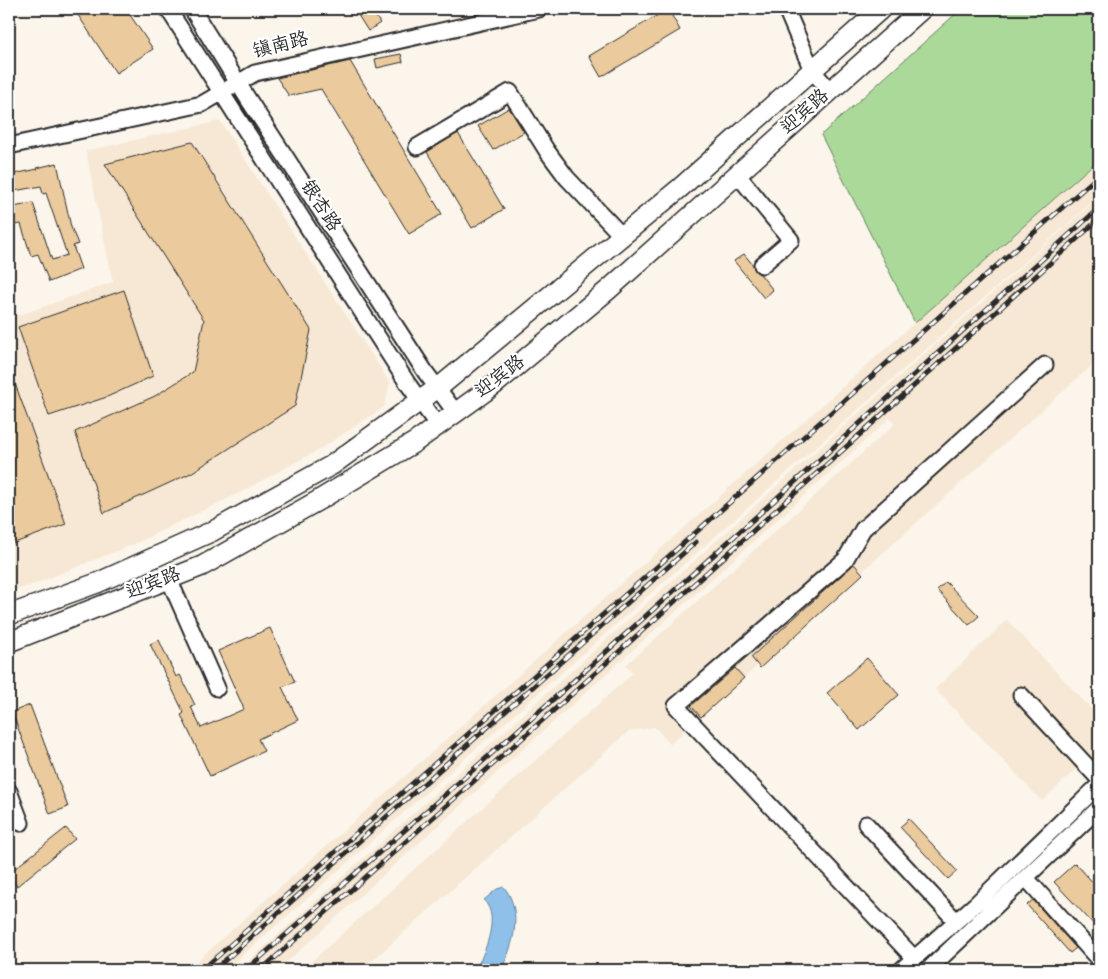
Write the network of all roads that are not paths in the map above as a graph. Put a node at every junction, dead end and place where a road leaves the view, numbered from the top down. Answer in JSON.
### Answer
{"nodes":[{"id":1,"x":168,"y":9,"type":"edge"},
{"id":2,"x":192,"y":9,"type":"edge"},
{"id":3,"x":540,"y":9,"type":"edge"},
{"id":4,"x":786,"y":9,"type":"edge"},
{"id":5,"x":881,"y":9,"type":"edge"},
{"id":6,"x":922,"y":9,"type":"edge"},
{"id":7,"x":812,"y":70,"type":"junction"},
{"id":8,"x":238,"y":82,"type":"junction"},
{"id":9,"x":830,"y":91,"type":"junction"},
{"id":10,"x":222,"y":92,"type":"junction"},
{"id":11,"x":9,"y":146,"type":"edge"},
{"id":12,"x":417,"y":147,"type":"dead end"},
{"id":13,"x":738,"y":174,"type":"junction"},
{"id":14,"x":622,"y":236,"type":"junction"},
{"id":15,"x":762,"y":265,"type":"dead end"},
{"id":16,"x":1045,"y":366,"type":"dead end"},
{"id":17,"x":438,"y":388,"type":"junction"},
{"id":18,"x":421,"y":401,"type":"junction"},
{"id":19,"x":456,"y":413,"type":"junction"},
{"id":20,"x":438,"y":426,"type":"junction"},
{"id":21,"x":169,"y":579,"type":"junction"},
{"id":22,"x":9,"y":616,"type":"edge"},
{"id":23,"x":9,"y":642,"type":"edge"},
{"id":24,"x":217,"y":688,"type":"dead end"},
{"id":25,"x":1021,"y":695,"type":"dead end"},
{"id":26,"x":1099,"y":779,"type":"edge"},
{"id":27,"x":1099,"y":785,"type":"edge"},
{"id":28,"x":9,"y":791,"type":"edge"},
{"id":29,"x":1099,"y":808,"type":"edge"},
{"id":30,"x":21,"y":823,"type":"dead end"},
{"id":31,"x":866,"y":824,"type":"dead end"},
{"id":32,"x":1026,"y":878,"type":"junction"},
{"id":33,"x":956,"y":921,"type":"junction"},
{"id":34,"x":914,"y":958,"type":"junction"},
{"id":35,"x":1099,"y":961,"type":"edge"},
{"id":36,"x":901,"y":970,"type":"edge"},
{"id":37,"x":928,"y":970,"type":"edge"},
{"id":38,"x":1091,"y":970,"type":"edge"}],
"edges":[{"from":1,"to":10,"type":"street","name":"银杏路"},
{"from":2,"to":8,"type":"street","name":"银杏路"},
{"from":3,"to":8,"type":"street","name":"镇南路"},
{"from":4,"to":7,"type":"street"},
{"from":5,"to":7,"type":"main road","name":"迎宾路"},
{"from":6,"to":9,"type":"main road","name":"迎宾路"},
{"from":7,"to":9,"type":"street"},
{"from":7,"to":14,"type":"main road","name":"迎宾路"},
{"from":8,"to":10,"type":"street","name":"镇南路"},
{"from":8,"to":17,"type":"street","name":"银杏路"},
{"from":9,"to":13,"type":"main road","name":"迎宾路"},
{"from":10,"to":11,"type":"street","name":"镇南路"},
{"from":10,"to":18,"type":"street","name":"银杏路"},
{"from":12,"to":14,"type":"street"},
{"from":13,"to":15,"type":"street"},
{"from":13,"to":19,"type":"main road","name":"迎宾路"},
{"from":14,"to":17,"type":"main road","name":"迎宾路"},
{"from":16,"to":34,"type":"street"},
{"from":17,"to":18,"type":"main road","name":"迎宾路"},
{"from":17,"to":19,"type":"street","name":"银杏路"},
{"from":18,"to":20,"type":"street","name":"银杏路"},
{"from":18,"to":22,"type":"main road","name":"迎宾路"},
{"from":19,"to":20,"type":"main road","name":"迎宾路"},
{"from":20,"to":21,"type":"main road","name":"迎宾路"},
{"from":21,"to":23,"type":"main road","name":"迎宾路"},
{"from":21,"to":24,"type":"street"},
{"from":25,"to":26,"type":"street"},
{"from":27,"to":33,"type":"street"},
{"from":28,"to":30,"type":"street"},
{"from":29,"to":32,"type":"street"},
{"from":31,"to":33,"type":"street"},
{"from":32,"to":35,"type":"street"},
{"from":32,"to":37,"type":"street"},
{"from":33,"to":34,"type":"street"},
{"from":34,"to":36,"type":"street"},
{"from":35,"to":38,"type":"street"}]}
